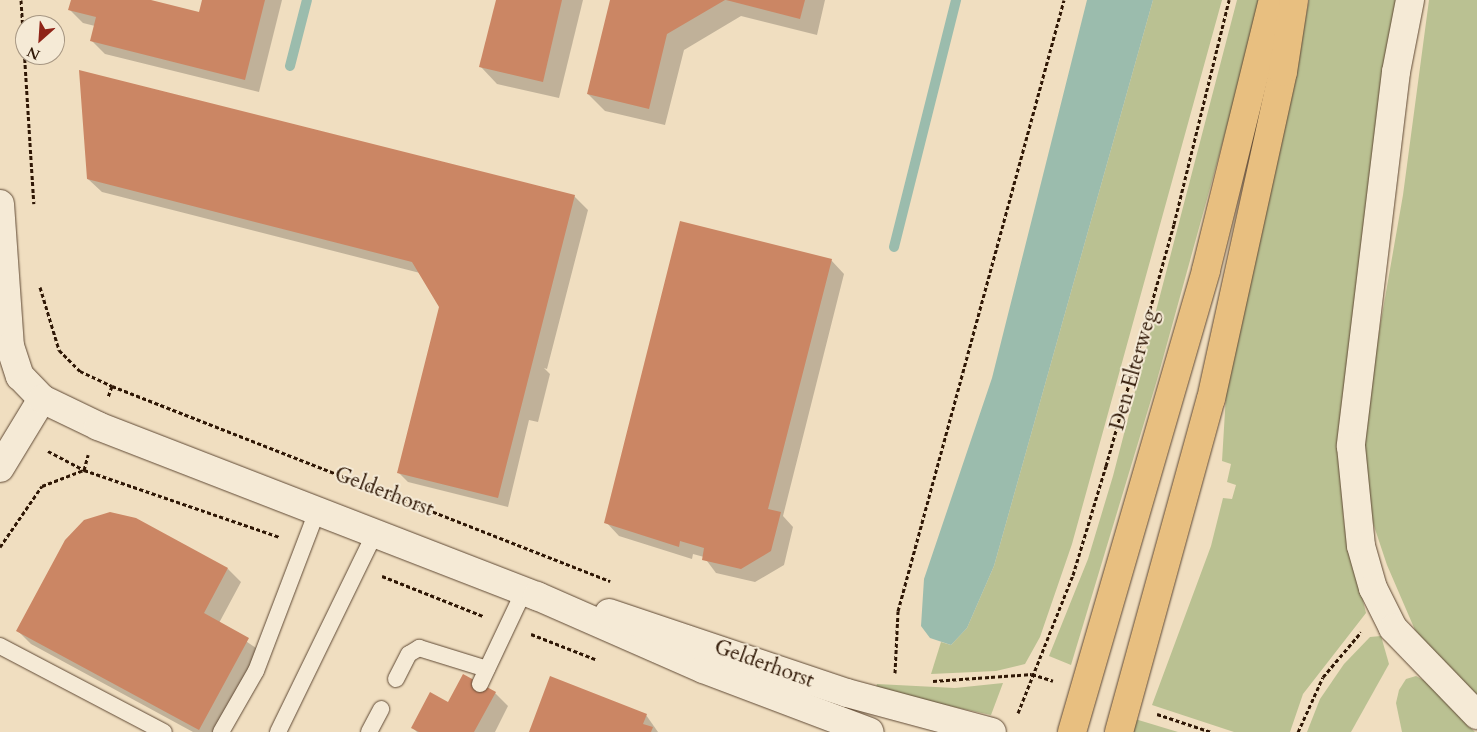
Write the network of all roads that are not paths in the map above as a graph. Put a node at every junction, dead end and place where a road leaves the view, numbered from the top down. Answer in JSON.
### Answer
{"nodes":[{"id":1,"x":1273,"y":0,"type":"edge"},
{"id":2,"x":1294,"y":0,"type":"edge"},
{"id":3,"x":1410,"y":0,"type":"edge"},
{"id":4,"x":0,"y":204,"type":"edge"},
{"id":5,"x":42,"y":399,"type":"junction"},
{"id":6,"x":0,"y":468,"type":"edge"},
{"id":7,"x":318,"y":511,"type":"junction"},
{"id":8,"x":375,"y":533,"type":"junction"},
{"id":9,"x":530,"y":593,"type":"junction"},
{"id":10,"x":0,"y":646,"type":"edge"},
{"id":11,"x":396,"y":680,"type":"dead end"},
{"id":12,"x":381,"y":709,"type":"dead end"},
{"id":13,"x":1477,"y":715,"type":"edge"},
{"id":14,"x":164,"y":732,"type":"edge"},
{"id":15,"x":222,"y":732,"type":"edge"},
{"id":16,"x":278,"y":732,"type":"edge"},
{"id":17,"x":369,"y":732,"type":"edge"},
{"id":18,"x":870,"y":732,"type":"edge"},
{"id":19,"x":992,"y":732,"type":"edge"},
{"id":20,"x":1072,"y":732,"type":"edge"},
{"id":21,"x":1119,"y":732,"type":"edge"}],
"edges":[{"from":1,"to":20,"type":"main road","name":"Den Elterweg"},
{"from":2,"to":21,"type":"main road"},
{"from":3,"to":13,"type":"street"},
{"from":4,"to":5,"type":"street"},
{"from":5,"to":6,"type":"street"},
{"from":5,"to":7,"type":"street","name":"Gelderhorst"},
{"from":7,"to":8,"type":"street","name":"Gelderhorst"},
{"from":7,"to":15,"type":"lane"},
{"from":8,"to":9,"type":"street","name":"Gelderhorst"},
{"from":8,"to":16,"type":"lane"},
{"from":9,"to":11,"type":"lane"},
{"from":9,"to":18,"type":"street","name":"Gelderhorst"},
{"from":9,"to":19,"type":"street","name":"Gelderhorst"},
{"from":10,"to":14,"type":"lane"},
{"from":12,"to":17,"type":"lane"}]}
